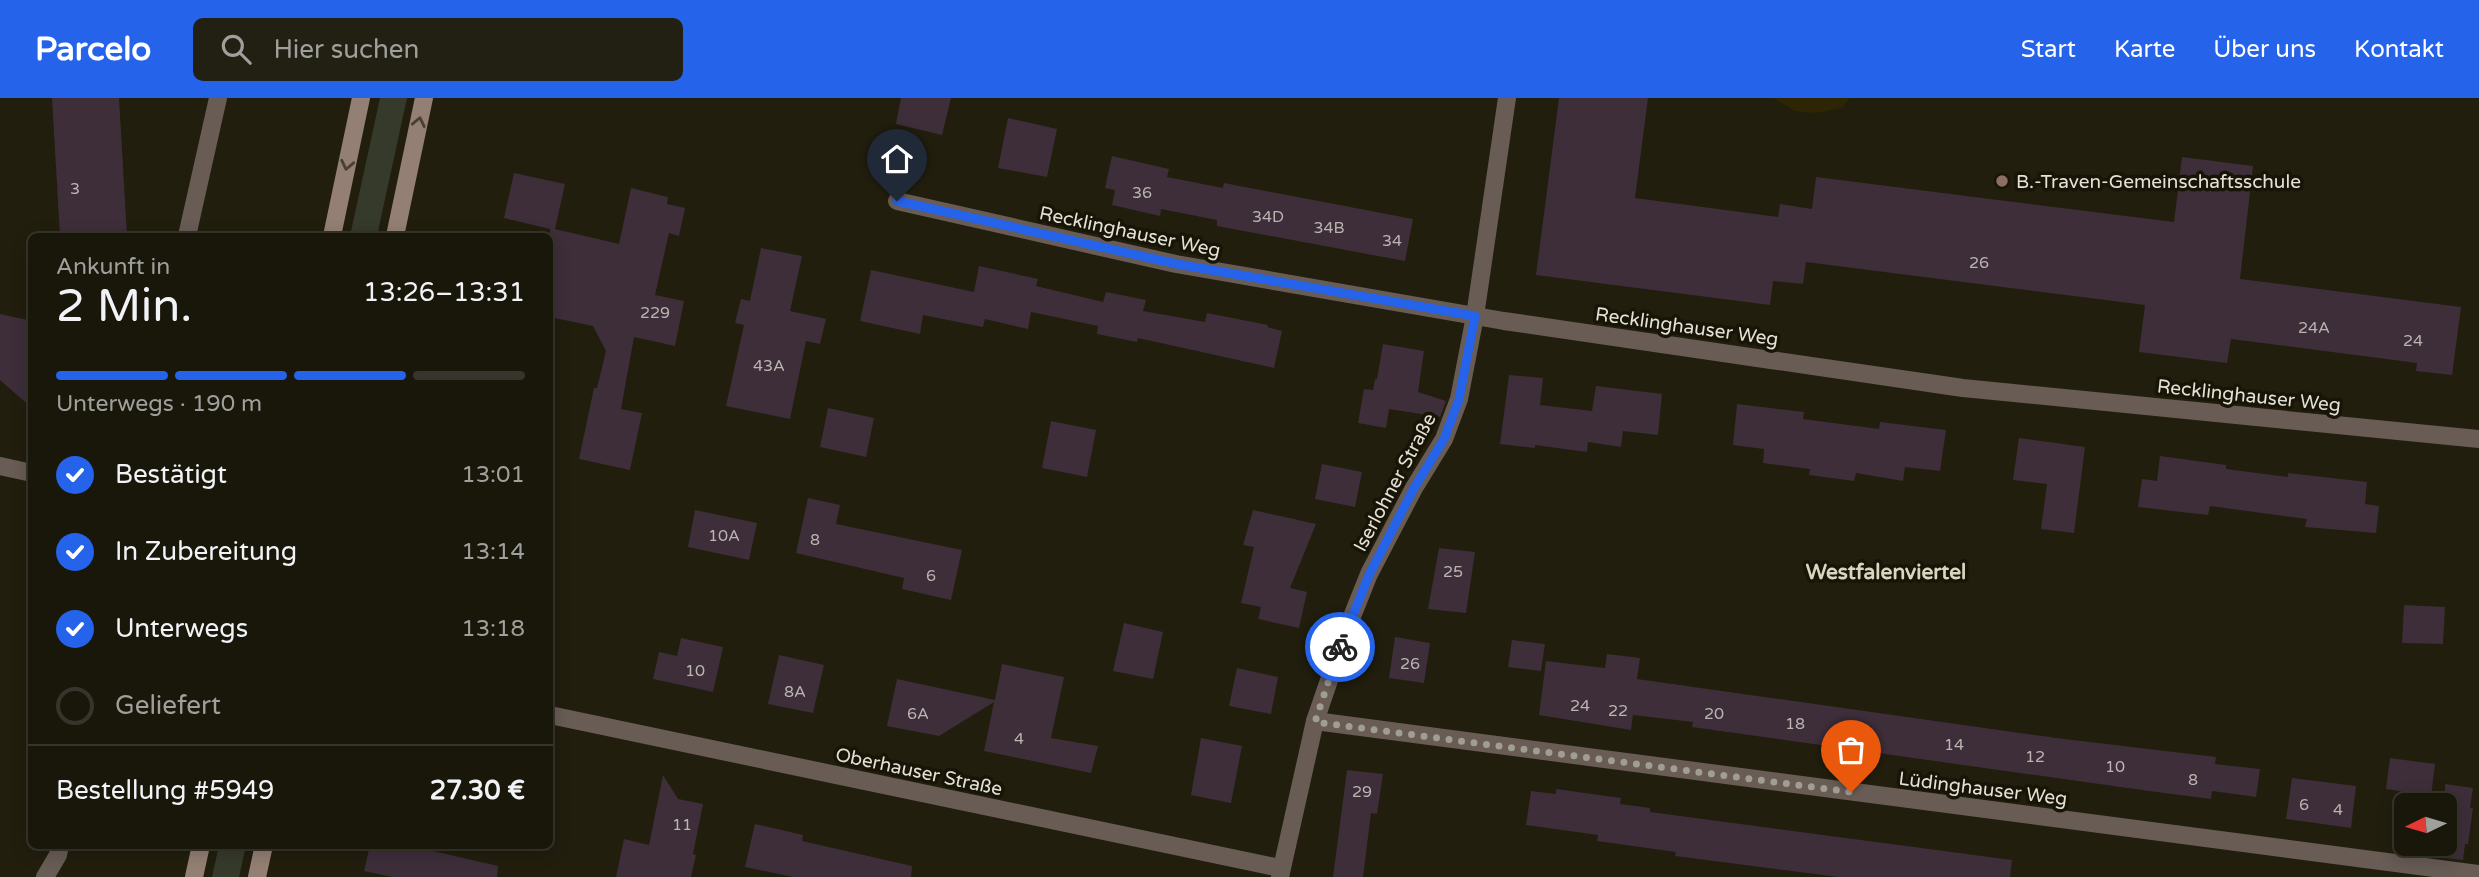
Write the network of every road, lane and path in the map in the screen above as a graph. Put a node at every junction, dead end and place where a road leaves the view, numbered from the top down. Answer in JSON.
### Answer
{"nodes":[{"id":1,"x":218,"y":98,"type":"edge"},
{"id":2,"x":362,"y":98,"type":"edge"},
{"id":3,"x":424,"y":98,"type":"edge"},
{"id":4,"x":1507,"y":98,"type":"edge"},
{"id":5,"x":897,"y":201,"type":"dead end"},
{"id":6,"x":188,"y":233,"type":"edge"},
{"id":7,"x":333,"y":233,"type":"edge"},
{"id":8,"x":396,"y":233,"type":"edge"},
{"id":9,"x":1475,"y":316,"type":"junction"},
{"id":10,"x":2479,"y":439,"type":"edge"},
{"id":11,"x":0,"y":466,"type":"edge"},
{"id":12,"x":28,"y":472,"type":"edge"},
{"id":13,"x":553,"y":716,"type":"edge"},
{"id":14,"x":1315,"y":722,"type":"junction"},
{"id":15,"x":59,"y":849,"type":"edge"},
{"id":16,"x":200,"y":849,"type":"edge"},
{"id":17,"x":263,"y":849,"type":"edge"},
{"id":18,"x":1280,"y":873,"type":"edge"},
{"id":19,"x":2479,"y":874,"type":"edge"},
{"id":20,"x":45,"y":877,"type":"edge"},
{"id":21,"x":194,"y":877,"type":"edge"},
{"id":22,"x":257,"y":877,"type":"edge"}],
"edges":[{"from":1,"to":6,"type":"street"},
{"from":2,"to":7,"type":"main road","one_way":true},
{"from":8,"to":3,"type":"main road","one_way":true},
{"from":4,"to":9,"type":"street","name":"Iserlohner Straße"},
{"from":5,"to":9,"type":"street","name":"Recklinghauser Weg"},
{"from":9,"to":10,"type":"street","name":"Recklinghauser Weg"},
{"from":9,"to":14,"type":"street","name":"Iserlohner Straße"},
{"from":11,"to":12,"type":"street"},
{"from":13,"to":18,"type":"street","name":"Oberhauser Straße"},
{"from":14,"to":18,"type":"street","name":"Iserlohner Straße"},
{"from":14,"to":19,"type":"street","name":"Lüdinghauser Weg"},
{"from":15,"to":20,"type":"street"},
{"from":16,"to":21,"type":"main road"},
{"from":17,"to":22,"type":"main road"}]}
